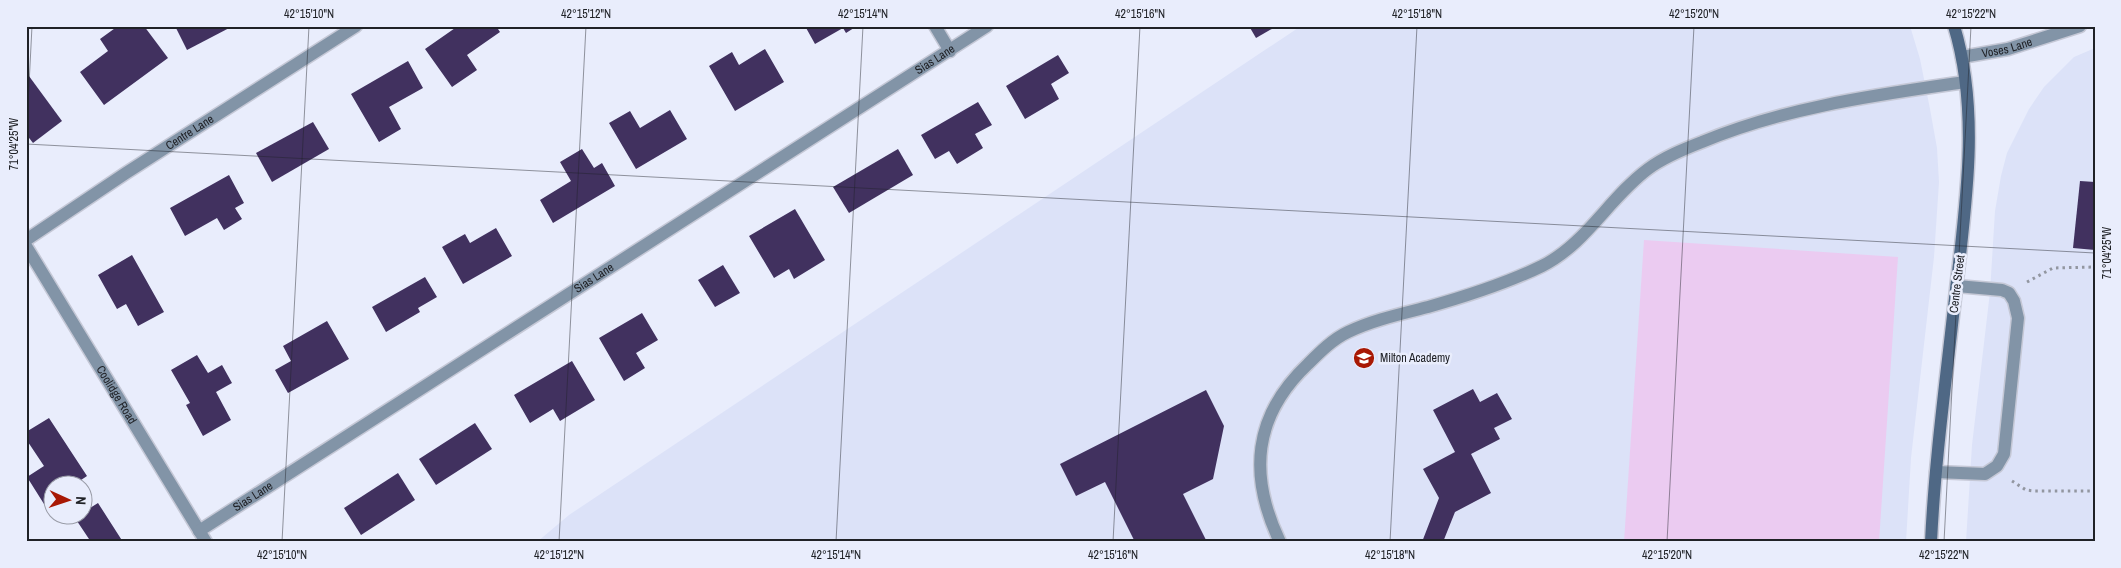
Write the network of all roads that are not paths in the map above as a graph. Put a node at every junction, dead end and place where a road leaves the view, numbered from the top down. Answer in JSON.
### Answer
{"nodes":[{"id":1,"x":356,"y":26,"type":"edge"},
{"id":2,"x":935,"y":26,"type":"edge"},
{"id":3,"x":987,"y":26,"type":"edge"},
{"id":4,"x":1954,"y":26,"type":"edge"},
{"id":5,"x":2080,"y":26,"type":"edge"},
{"id":6,"x":950,"y":51,"type":"junction"},
{"id":7,"x":1962,"y":57,"type":"junction"},
{"id":8,"x":1965,"y":82,"type":"junction"},
{"id":9,"x":26,"y":240,"type":"edge"},
{"id":10,"x":26,"y":246,"type":"edge"},
{"id":11,"x":1957,"y":286,"type":"junction"},
{"id":12,"x":1936,"y":472,"type":"junction"},
{"id":13,"x":203,"y":536,"type":"edge"},
{"id":14,"x":1280,"y":542,"type":"edge"},
{"id":15,"x":1931,"y":542,"type":"edge"}],
"edges":[{"from":1,"to":9,"type":"street","name":"Centre Lane"},
{"from":2,"to":6,"type":"street"},
{"from":3,"to":6,"type":"street","name":"Sias Lane"},
{"from":4,"to":7,"type":"street","name":"Centre Street"},
{"from":5,"to":7,"type":"street","name":"Voses Lane"},
{"from":6,"to":13,"type":"street","name":"Sias Lane"},
{"from":7,"to":8,"type":"street","name":"Centre Street"},
{"from":8,"to":11,"type":"street","name":"Centre Street"},
{"from":8,"to":14,"type":"street"},
{"from":10,"to":13,"type":"street","name":"Coolidge Road"},
{"from":11,"to":12,"type":"street","name":"Centre Street"},
{"from":11,"to":12,"type":"street"},
{"from":12,"to":15,"type":"street","name":"Centre Street"}]}
